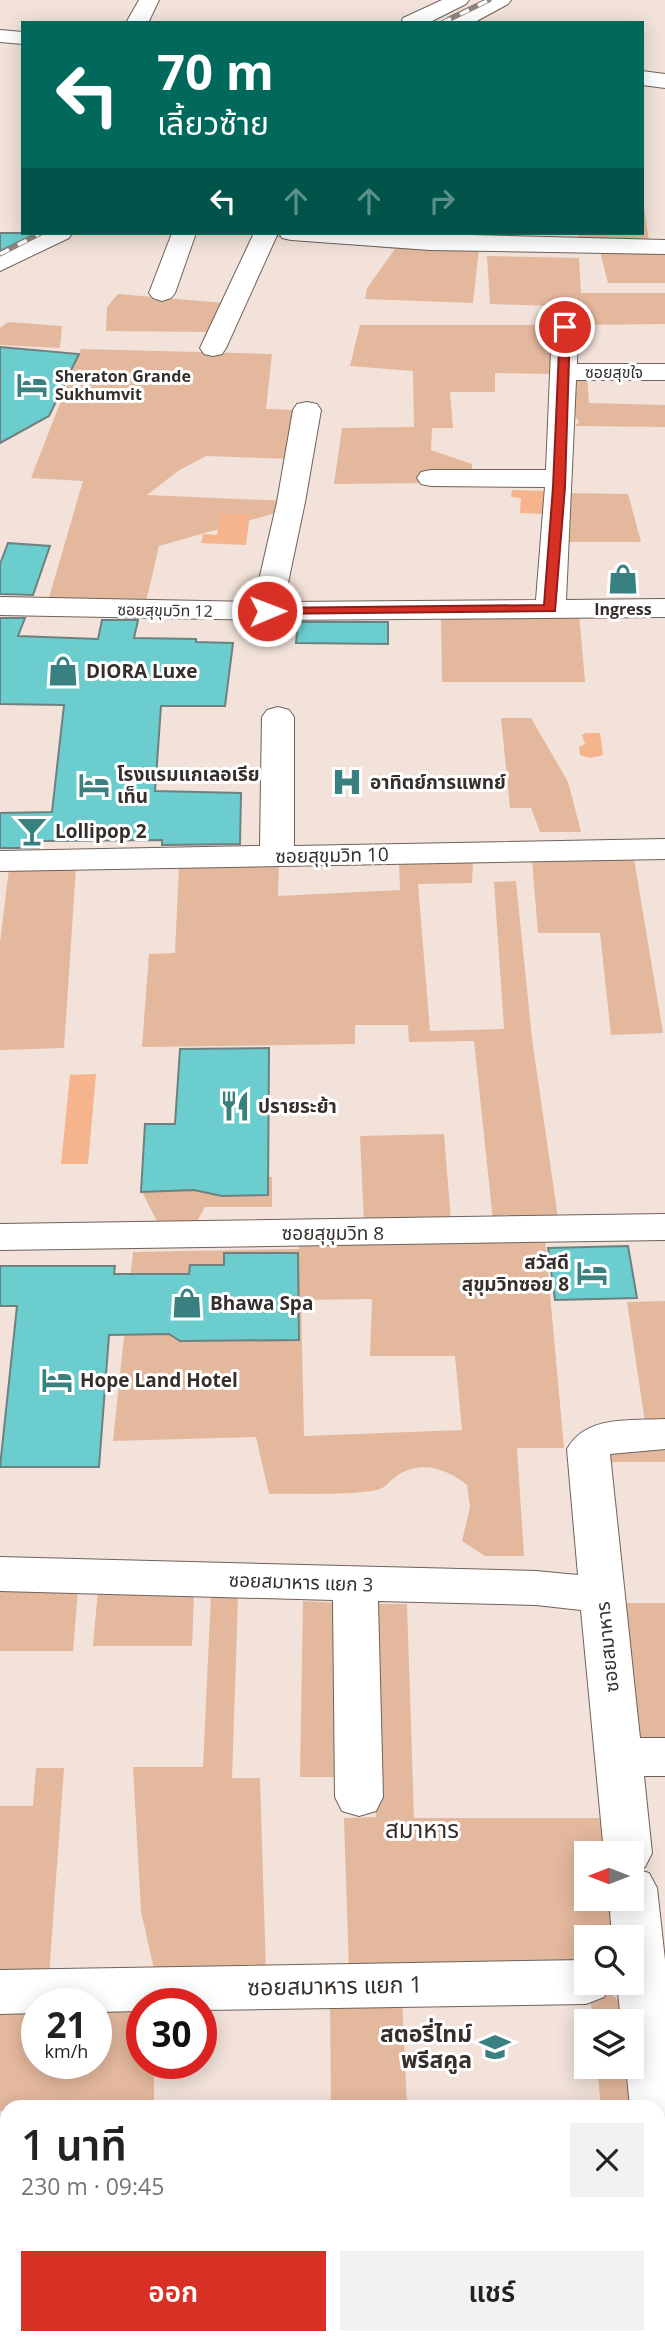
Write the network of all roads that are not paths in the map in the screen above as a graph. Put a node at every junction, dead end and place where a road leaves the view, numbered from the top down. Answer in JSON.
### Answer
{"nodes":[{"id":1,"x":149,"y":0,"type":"edge"},
{"id":2,"x":459,"y":0,"type":"edge"},
{"id":3,"x":501,"y":0,"type":"edge"},
{"id":4,"x":138,"y":21,"type":"edge"},
{"id":5,"x":415,"y":21,"type":"edge"},
{"id":6,"x":460,"y":21,"type":"edge"},
{"id":7,"x":0,"y":36,"type":"edge"},
{"id":8,"x":21,"y":38,"type":"edge"},
{"id":9,"x":0,"y":56,"type":"edge"},
{"id":10,"x":21,"y":57,"type":"edge"},
{"id":11,"x":644,"y":79,"type":"edge"},
{"id":12,"x":665,"y":81,"type":"edge"},
{"id":13,"x":644,"y":97,"type":"edge"},
{"id":14,"x":665,"y":99,"type":"edge"},
{"id":15,"x":56,"y":235,"type":"edge"},
{"id":16,"x":183,"y":235,"type":"edge"},
{"id":17,"x":265,"y":235,"type":"edge"},
{"id":18,"x":319,"y":235,"type":"edge"},
{"id":19,"x":665,"y":247,"type":"edge"},
{"id":20,"x":0,"y":264,"type":"edge"},
{"id":21,"x":162,"y":293,"type":"dead end"},
{"id":22,"x":565,"y":327,"type":"dead end"},
{"id":23,"x":213,"y":348,"type":"dead end"},
{"id":24,"x":563,"y":372,"type":"junction"},
{"id":25,"x":665,"y":372,"type":"edge"},
{"id":26,"x":307,"y":410,"type":"dead end"},
{"id":27,"x":431,"y":478,"type":"dead end"},
{"id":28,"x":559,"y":479,"type":"junction"},
{"id":29,"x":0,"y":606,"type":"edge"},
{"id":30,"x":665,"y":608,"type":"edge"},
{"id":31,"x":550,"y":609,"type":"junction"},
{"id":32,"x":267,"y":611,"type":"junction"},
{"id":33,"x":278,"y":717,"type":"dead end"},
{"id":34,"x":665,"y":849,"type":"edge"},
{"id":35,"x":277,"y":856,"type":"junction"},
{"id":36,"x":0,"y":861,"type":"edge"},
{"id":37,"x":665,"y":1227,"type":"edge"},
{"id":38,"x":0,"y":1237,"type":"edge"},
{"id":39,"x":665,"y":1434,"type":"edge"},
{"id":40,"x":0,"y":1574,"type":"edge"},
{"id":41,"x":355,"y":1584,"type":"junction"},
{"id":42,"x":602,"y":1595,"type":"junction"},
{"id":43,"x":665,"y":1756,"type":"edge"},
{"id":44,"x":619,"y":1757,"type":"junction"},
{"id":45,"x":359,"y":1797,"type":"dead end"},
{"id":46,"x":627,"y":1841,"type":"edge"},
{"id":47,"x":635,"y":1911,"type":"edge"},
{"id":48,"x":574,"y":1982,"type":"edge"},
{"id":49,"x":0,"y":1992,"type":"edge"},
{"id":50,"x":646,"y":1997,"type":"edge"},
{"id":51,"x":655,"y":2100,"type":"edge"}],
"edges":[{"from":1,"to":4,"type":"street"},
{"from":2,"to":5,"type":"street"},
{"from":3,"to":6,"type":"street"},
{"from":7,"to":8,"type":"street"},
{"from":9,"to":10,"type":"street"},
{"from":11,"to":12,"type":"street"},
{"from":13,"to":14,"type":"street"},
{"from":15,"to":20,"type":"street"},
{"from":16,"to":21,"type":"street"},
{"from":17,"to":23,"type":"street"},
{"from":18,"to":19,"type":"street"},
{"from":22,"to":24,"type":"street"},
{"from":24,"to":25,"type":"street","name":"ซอยสุขใจ"},
{"from":24,"to":28,"type":"street"},
{"from":26,"to":32,"type":"street"},
{"from":27,"to":28,"type":"street"},
{"from":28,"to":31,"type":"street"},
{"from":29,"to":32,"type":"street","name":"ซอยสุขุมวิท 12"},
{"from":30,"to":31,"type":"street","name":"ซอยสุขุมวิท 12"},
{"from":31,"to":32,"type":"street","name":"ซอยสุขุมวิท 12"},
{"from":33,"to":35,"type":"street"},
{"from":34,"to":35,"type":"street","name":"ซอยสุขุมวิท 10"},
{"from":35,"to":36,"type":"street","name":"ซอยสุขุมวิท 10"},
{"from":37,"to":38,"type":"street","name":"ซอยสุขุมวิท 8"},
{"from":39,"to":42,"type":"street","name":"ซอยสมาหาร"},
{"from":40,"to":41,"type":"street","name":"ซอยสมาหาร แยก 3"},
{"from":41,"to":42,"type":"street","name":"ซอยสมาหาร แยก 3"},
{"from":41,"to":45,"type":"street"},
{"from":42,"to":44,"type":"street","name":"ซอยสมาหาร"},
{"from":43,"to":44,"type":"street"},
{"from":44,"to":46,"type":"street","name":"ซอยสมาหาร"},
{"from":47,"to":50,"type":"street"},
{"from":48,"to":49,"type":"street","name":"ซอยสมาหาร แยก 1"},
{"from":50,"to":51,"type":"street"}]}
